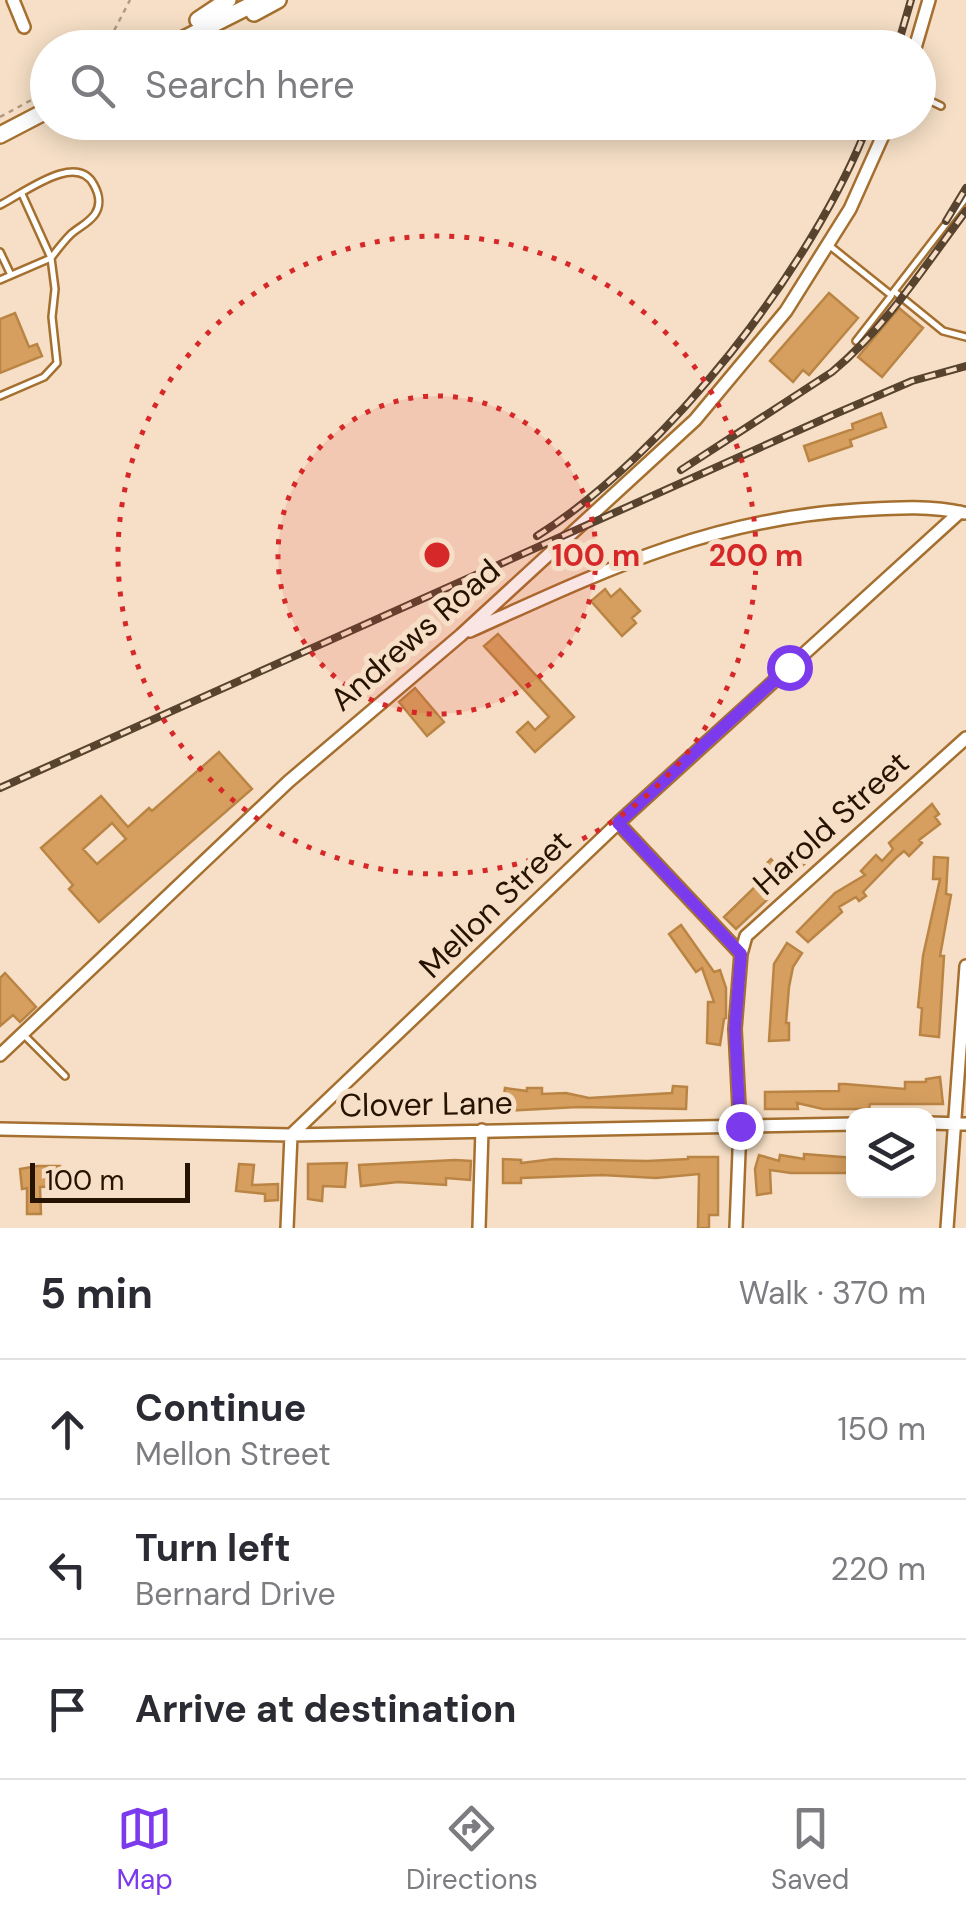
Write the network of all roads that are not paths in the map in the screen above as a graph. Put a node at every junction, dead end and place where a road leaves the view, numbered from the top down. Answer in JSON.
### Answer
{"nodes":[{"id":1,"x":13,"y":0,"type":"edge"},
{"id":2,"x":228,"y":0,"type":"edge"},
{"id":3,"x":240,"y":0,"type":"edge"},
{"id":4,"x":261,"y":0,"type":"edge"},
{"id":5,"x":278,"y":0,"type":"edge"},
{"id":6,"x":928,"y":0,"type":"edge"},
{"id":7,"x":214,"y":21,"type":"junction"},
{"id":8,"x":24,"y":27,"type":"dead end"},
{"id":9,"x":187,"y":30,"type":"edge"},
{"id":10,"x":198,"y":30,"type":"edge"},
{"id":11,"x":204,"y":30,"type":"edge"},
{"id":12,"x":920,"y":30,"type":"edge"},
{"id":13,"x":936,"y":104,"type":"edge"},
{"id":14,"x":941,"y":106,"type":"dead end"},
{"id":15,"x":30,"y":119,"type":"edge"},
{"id":16,"x":0,"y":135,"type":"edge"},
{"id":17,"x":881,"y":140,"type":"edge"},
{"id":18,"x":22,"y":194,"type":"junction"},
{"id":19,"x":966,"y":198,"type":"edge"},
{"id":20,"x":0,"y":205,"type":"edge"},
{"id":21,"x":828,"y":244,"type":"junction"},
{"id":22,"x":0,"y":252,"type":"edge"},
{"id":23,"x":51,"y":258,"type":"junction"},
{"id":24,"x":11,"y":275,"type":"junction"},
{"id":25,"x":0,"y":280,"type":"edge"},
{"id":26,"x":893,"y":294,"type":"junction"},
{"id":27,"x":966,"y":338,"type":"edge"},
{"id":28,"x":856,"y":341,"type":"dead end"},
{"id":29,"x":0,"y":396,"type":"edge"},
{"id":30,"x":963,"y":513,"type":"edge"},
{"id":31,"x":461,"y":635,"type":"junction"},
{"id":32,"x":966,"y":738,"type":"edge"},
{"id":33,"x":618,"y":823,"type":"junction"},
{"id":34,"x":741,"y":954,"type":"junction"},
{"id":35,"x":966,"y":966,"type":"edge"},
{"id":36,"x":22,"y":1034,"type":"junction"},
{"id":37,"x":0,"y":1055,"type":"edge"},
{"id":38,"x":65,"y":1076,"type":"dead end"},
{"id":39,"x":960,"y":1123,"type":"edge"},
{"id":40,"x":846,"y":1124,"type":"edge"},
{"id":41,"x":740,"y":1126,"type":"junction"},
{"id":42,"x":0,"y":1129,"type":"edge"},
{"id":43,"x":482,"y":1130,"type":"junction"},
{"id":44,"x":291,"y":1135,"type":"junction"},
{"id":45,"x":287,"y":1228,"type":"edge"},
{"id":46,"x":480,"y":1228,"type":"edge"},
{"id":47,"x":736,"y":1228,"type":"edge"},
{"id":48,"x":947,"y":1228,"type":"edge"}],
"edges":[{"from":1,"to":8,"type":"street"},
{"from":2,"to":9,"type":"main road"},
{"from":3,"to":7,"type":"main road"},
{"from":4,"to":7,"type":"main road"},
{"from":5,"to":11,"type":"main road"},
{"from":6,"to":12,"type":"street"},
{"from":7,"to":10,"type":"main road"},
{"from":13,"to":14,"type":"lane"},
{"from":15,"to":16,"type":"main road"},
{"from":17,"to":21,"type":"street","name":"Andrews Road"},
{"from":18,"to":20,"type":"lane"},
{"from":18,"to":23,"type":"lane"},
{"from":18,"to":23,"type":"lane"},
{"from":19,"to":26,"type":"lane"},
{"from":21,"to":26,"type":"lane"},
{"from":21,"to":31,"type":"street","name":"Andrews Road"},
{"from":22,"to":24,"type":"lane"},
{"from":23,"to":24,"type":"lane"},
{"from":23,"to":29,"type":"lane"},
{"from":24,"to":25,"type":"lane"},
{"from":26,"to":27,"type":"lane"},
{"from":26,"to":28,"type":"lane"},
{"from":30,"to":31,"type":"street"},
{"from":30,"to":33,"type":"street","name":"Mellon Street"},
{"from":31,"to":36,"type":"street","name":"Andrews Road"},
{"from":32,"to":34,"type":"street","name":"Harold Street"},
{"from":33,"to":34,"type":"street"},
{"from":33,"to":44,"type":"street","name":"Mellon Street"},
{"from":34,"to":41,"type":"street"},
{"from":35,"to":39,"type":"street"},
{"from":36,"to":37,"type":"street","name":"Andrews Road"},
{"from":36,"to":38,"type":"lane"},
{"from":39,"to":48,"type":"street"},
{"from":40,"to":41,"type":"street","name":"Clover Lane"},
{"from":41,"to":43,"type":"street","name":"Clover Lane"},
{"from":41,"to":47,"type":"street"},
{"from":42,"to":44,"type":"street","name":"Clover Lane"},
{"from":43,"to":44,"type":"street","name":"Clover Lane"},
{"from":43,"to":46,"type":"street"},
{"from":44,"to":45,"type":"street"}]}
